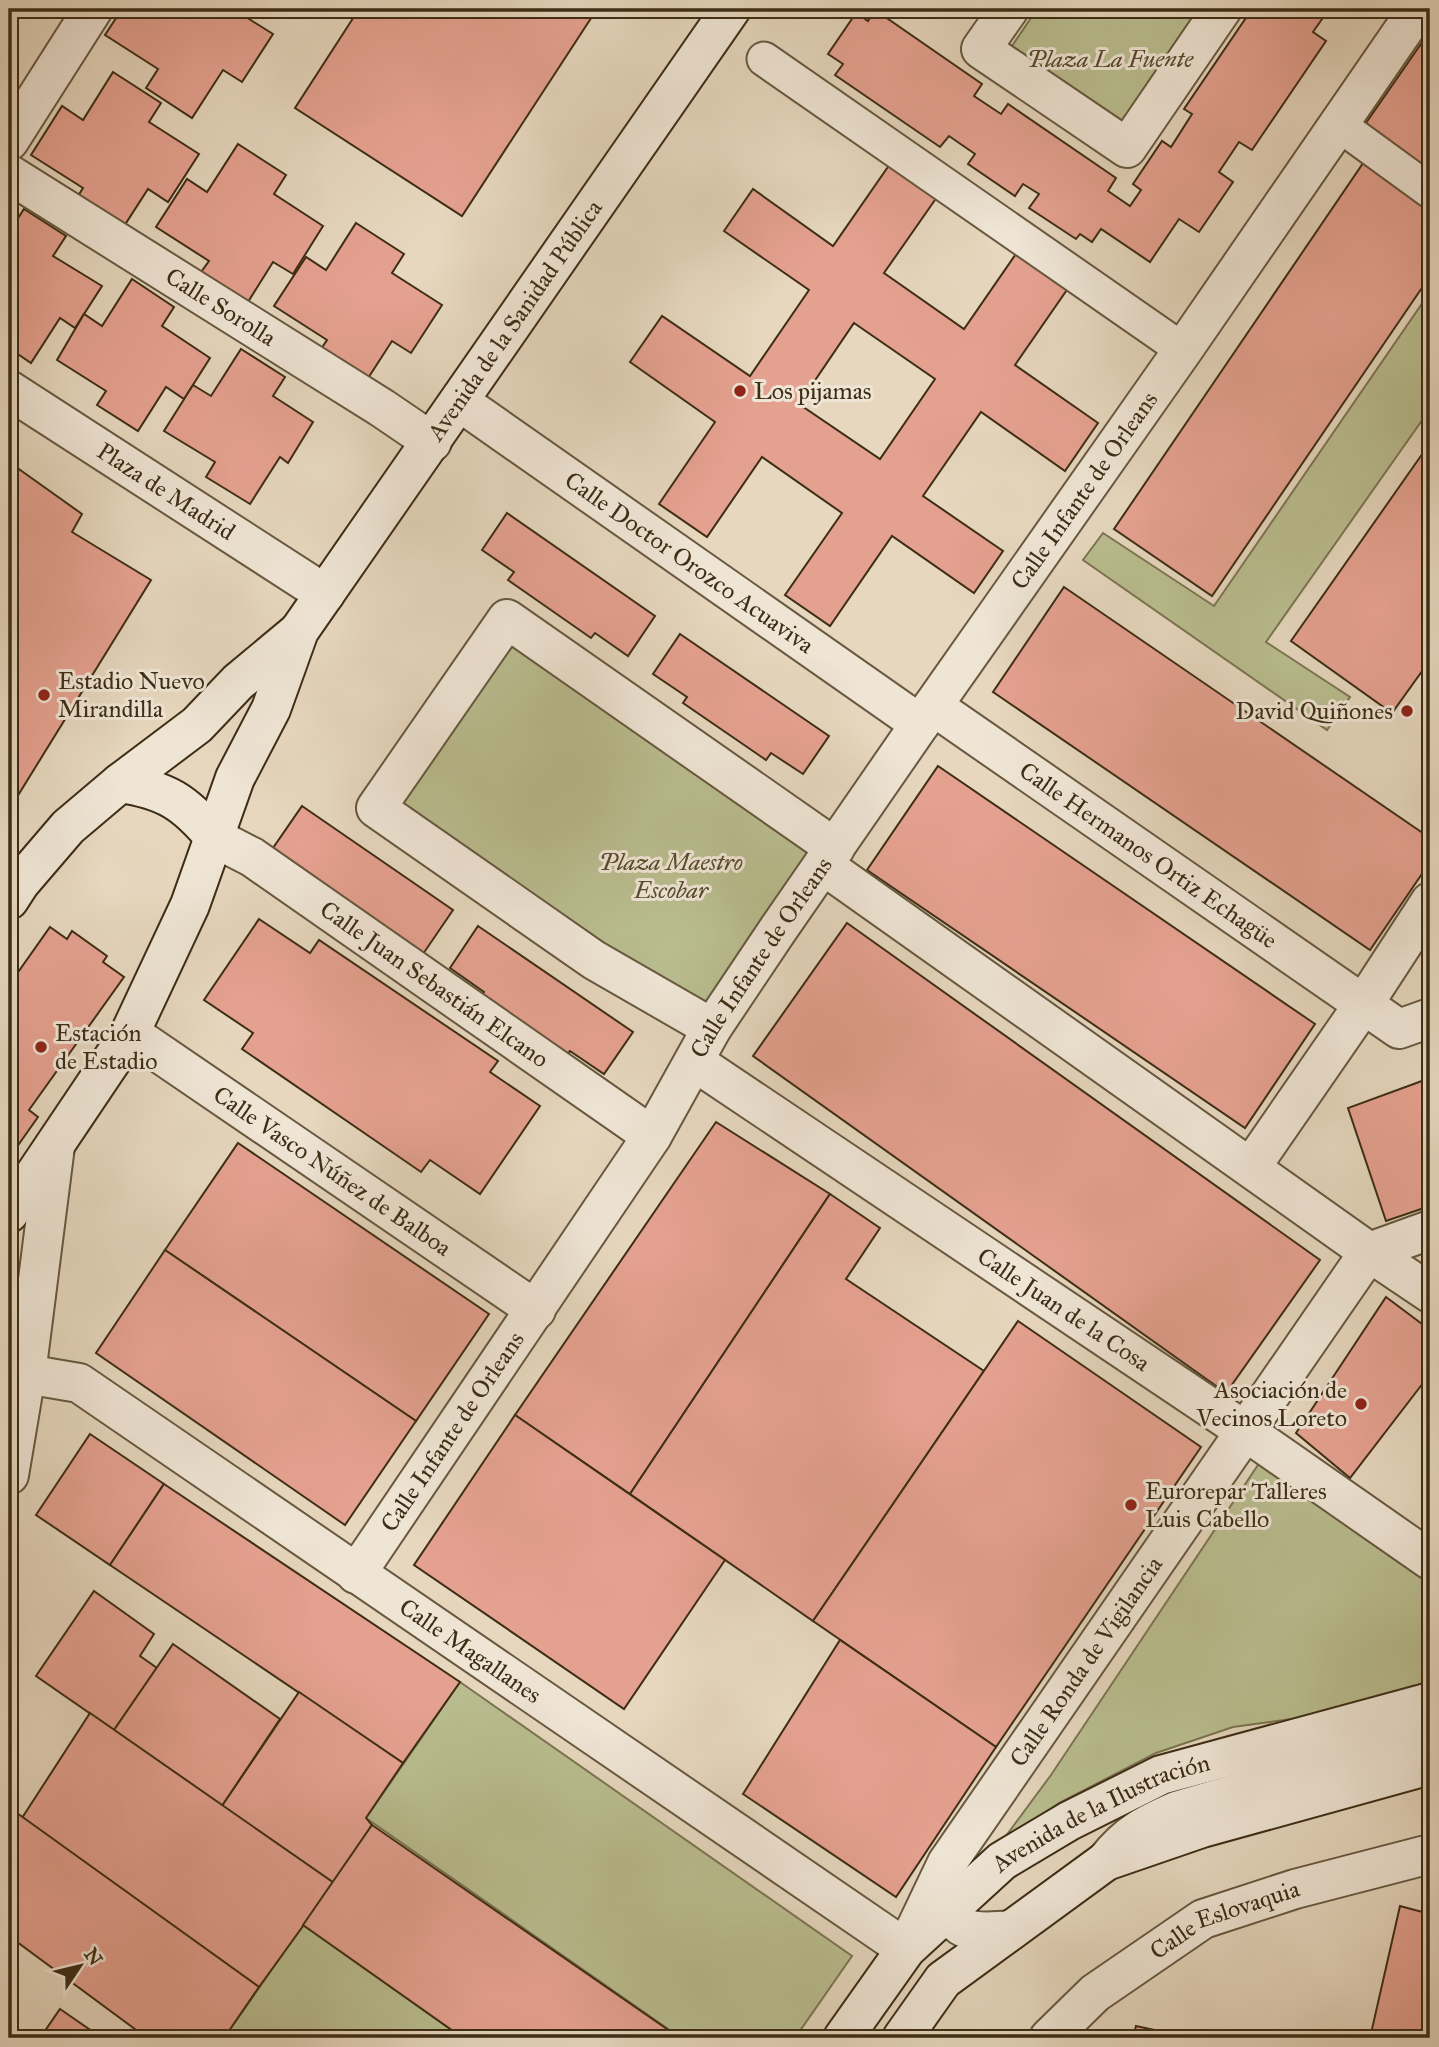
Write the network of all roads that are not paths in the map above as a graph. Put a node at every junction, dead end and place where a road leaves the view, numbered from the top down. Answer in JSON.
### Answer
{"nodes":[{"id":1,"x":93,"y":9,"type":"edge"},
{"id":2,"x":732,"y":9,"type":"edge"},
{"id":3,"x":1010,"y":9,"type":"edge"},
{"id":4,"x":1223,"y":9,"type":"edge"},
{"id":5,"x":1418,"y":9,"type":"edge"},
{"id":6,"x":764,"y":59,"type":"dead end"},
{"id":7,"x":1338,"y":124,"type":"junction"},
{"id":8,"x":9,"y":141,"type":"edge"},
{"id":9,"x":9,"y":174,"type":"edge"},
{"id":10,"x":1430,"y":191,"type":"edge"},
{"id":11,"x":1184,"y":350,"type":"junction"},
{"id":12,"x":9,"y":390,"type":"edge"},
{"id":13,"x":460,"y":402,"type":"junction"},
{"id":14,"x":432,"y":442,"type":"junction"},
{"id":15,"x":325,"y":594,"type":"junction"},
{"id":16,"x":299,"y":631,"type":"junction"},
{"id":17,"x":926,"y":715,"type":"junction"},
{"id":18,"x":120,"y":783,"type":"junction"},
{"id":19,"x":215,"y":838,"type":"junction"},
{"id":20,"x":829,"y":856,"type":"junction"},
{"id":21,"x":9,"y":900,"type":"edge"},
{"id":22,"x":1430,"y":902,"type":"edge"},
{"id":23,"x":1363,"y":1005,"type":"junction"},
{"id":24,"x":1430,"y":1018,"type":"edge"},
{"id":25,"x":712,"y":1028,"type":"junction"},
{"id":26,"x":130,"y":1033,"type":"junction"},
{"id":27,"x":695,"y":1062,"type":"junction"},
{"id":28,"x":652,"y":1136,"type":"junction"},
{"id":29,"x":55,"y":1146,"type":"junction"},
{"id":30,"x":1251,"y":1167,"type":"junction"},
{"id":31,"x":9,"y":1213,"type":"edge"},
{"id":32,"x":1430,"y":1230,"type":"edge"},
{"id":33,"x":1369,"y":1252,"type":"junction"},
{"id":34,"x":1430,"y":1293,"type":"edge"},
{"id":35,"x":536,"y":1310,"type":"junction"},
{"id":36,"x":26,"y":1374,"type":"junction"},
{"id":37,"x":1245,"y":1431,"type":"junction"},
{"id":38,"x":9,"y":1475,"type":"edge"},
{"id":39,"x":1430,"y":1560,"type":"edge"},
{"id":40,"x":356,"y":1574,"type":"junction"},
{"id":41,"x":1430,"y":1702,"type":"edge"},
{"id":42,"x":1430,"y":1728,"type":"edge"},
{"id":43,"x":1430,"y":1765,"type":"edge"},
{"id":44,"x":1430,"y":1854,"type":"edge"},
{"id":45,"x":1106,"y":1861,"type":"junction"},
{"id":46,"x":947,"y":1863,"type":"junction"},
{"id":47,"x":948,"y":1911,"type":"junction"},
{"id":48,"x":1011,"y":1930,"type":"junction"},
{"id":49,"x":906,"y":1949,"type":"junction"},
{"id":50,"x":843,"y":2038,"type":"edge"},
{"id":51,"x":902,"y":2038,"type":"edge"},
{"id":52,"x":1049,"y":2038,"type":"edge"}],
"edges":[{"from":1,"to":8,"type":"street"},
{"from":2,"to":13,"type":"street","name":"Avenida de la Sanidad Pública"},
{"from":3,"to":4,"type":"street"},
{"from":5,"to":7,"type":"street","name":"Calle Infante de Orleans"},
{"from":6,"to":11,"type":"street"},
{"from":7,"to":10,"type":"street"},
{"from":7,"to":11,"type":"street","name":"Calle Infante de Orleans"},
{"from":9,"to":14,"type":"street","name":"Calle Sorolla"},
{"from":11,"to":17,"type":"street","name":"Calle Infante de Orleans"},
{"from":12,"to":15,"type":"street","name":"Plaza de Madrid"},
{"from":13,"to":14,"type":"street","name":"Avenida de la Sanidad Pública"},
{"from":13,"to":17,"type":"street","name":"Calle Doctor Orozco Acuaviva"},
{"from":14,"to":15,"type":"street","name":"Avenida de la Sanidad Pública"},
{"from":15,"to":16,"type":"street","name":"Avenida de la Sanidad Pública"},
{"from":16,"to":18,"type":"street","name":"Avenida de la Sanidad Pública"},
{"from":16,"to":19,"type":"street","name":"Avenida de la Sanidad Pública"},
{"from":17,"to":20,"type":"street","name":"Calle Infante de Orleans"},
{"from":17,"to":23,"type":"street","name":"Calle Hermanos Ortiz Echagüe"},
{"from":18,"to":19,"type":"street"},
{"from":18,"to":21,"type":"street","name":"Avenida de la Sanidad Pública"},
{"from":19,"to":26,"type":"street","name":"Avenida de la Sanidad Pública"},
{"from":19,"to":28,"type":"street","name":"Calle Juan Sebastián Elcano"},
{"from":20,"to":25,"type":"street","name":"Calle Infante de Orleans"},
{"from":20,"to":25,"type":"street"},
{"from":20,"to":30,"type":"street"},
{"from":22,"to":23,"type":"street"},
{"from":23,"to":24,"type":"street","name":"Calle Hermanos Ortiz Echagüe"},
{"from":23,"to":30,"type":"street"},
{"from":25,"to":27,"type":"street","name":"Calle Infante de Orleans"},
{"from":26,"to":29,"type":"street","name":"Avenida de la Sanidad Pública"},
{"from":26,"to":35,"type":"street","name":"Calle Vasco Núñez de Balboa"},
{"from":27,"to":28,"type":"street","name":"Calle Infante de Orleans"},
{"from":27,"to":37,"type":"street","name":"Calle Juan de la Cosa"},
{"from":28,"to":35,"type":"street","name":"Calle Infante de Orleans"},
{"from":29,"to":31,"type":"street","name":"Avenida de la Sanidad Pública"},
{"from":29,"to":36,"type":"street"},
{"from":30,"to":33,"type":"street"},
{"from":32,"to":33,"type":"street"},
{"from":33,"to":34,"type":"street"},
{"from":33,"to":37,"type":"street","name":"Calle Ronda de Vigilancia"},
{"from":35,"to":40,"type":"street","name":"Calle Infante de Orleans"},
{"from":36,"to":38,"type":"street"},
{"from":36,"to":40,"type":"street","name":"Calle Magallanes"},
{"from":37,"to":39,"type":"street","name":"Calle Juan de la Cosa"},
{"from":37,"to":46,"type":"street","name":"Calle Ronda de Vigilancia"},
{"from":40,"to":49,"type":"street","name":"Calle Magallanes"},
{"from":41,"to":47,"type":"street","name":"Avenida de la Ilustración"},
{"from":42,"to":45,"type":"street"},
{"from":43,"to":45,"type":"street","name":"Avenida de la Ilustración"},
{"from":44,"to":52,"type":"street","name":"Calle Eslovaquia"},
{"from":45,"to":48,"type":"street","name":"Avenida de la Ilustración"},
{"from":46,"to":47,"type":"street"},
{"from":46,"to":49,"type":"street","name":"Calle Ronda de Vigilancia"},
{"from":47,"to":48,"type":"street"},
{"from":47,"to":49,"type":"street","name":"Avenida de la Ilustración"},
{"from":48,"to":51,"type":"street","name":"Avenida de la Ilustración"},
{"from":49,"to":50,"type":"street","name":"Avenida de la Ilustración"}]}
